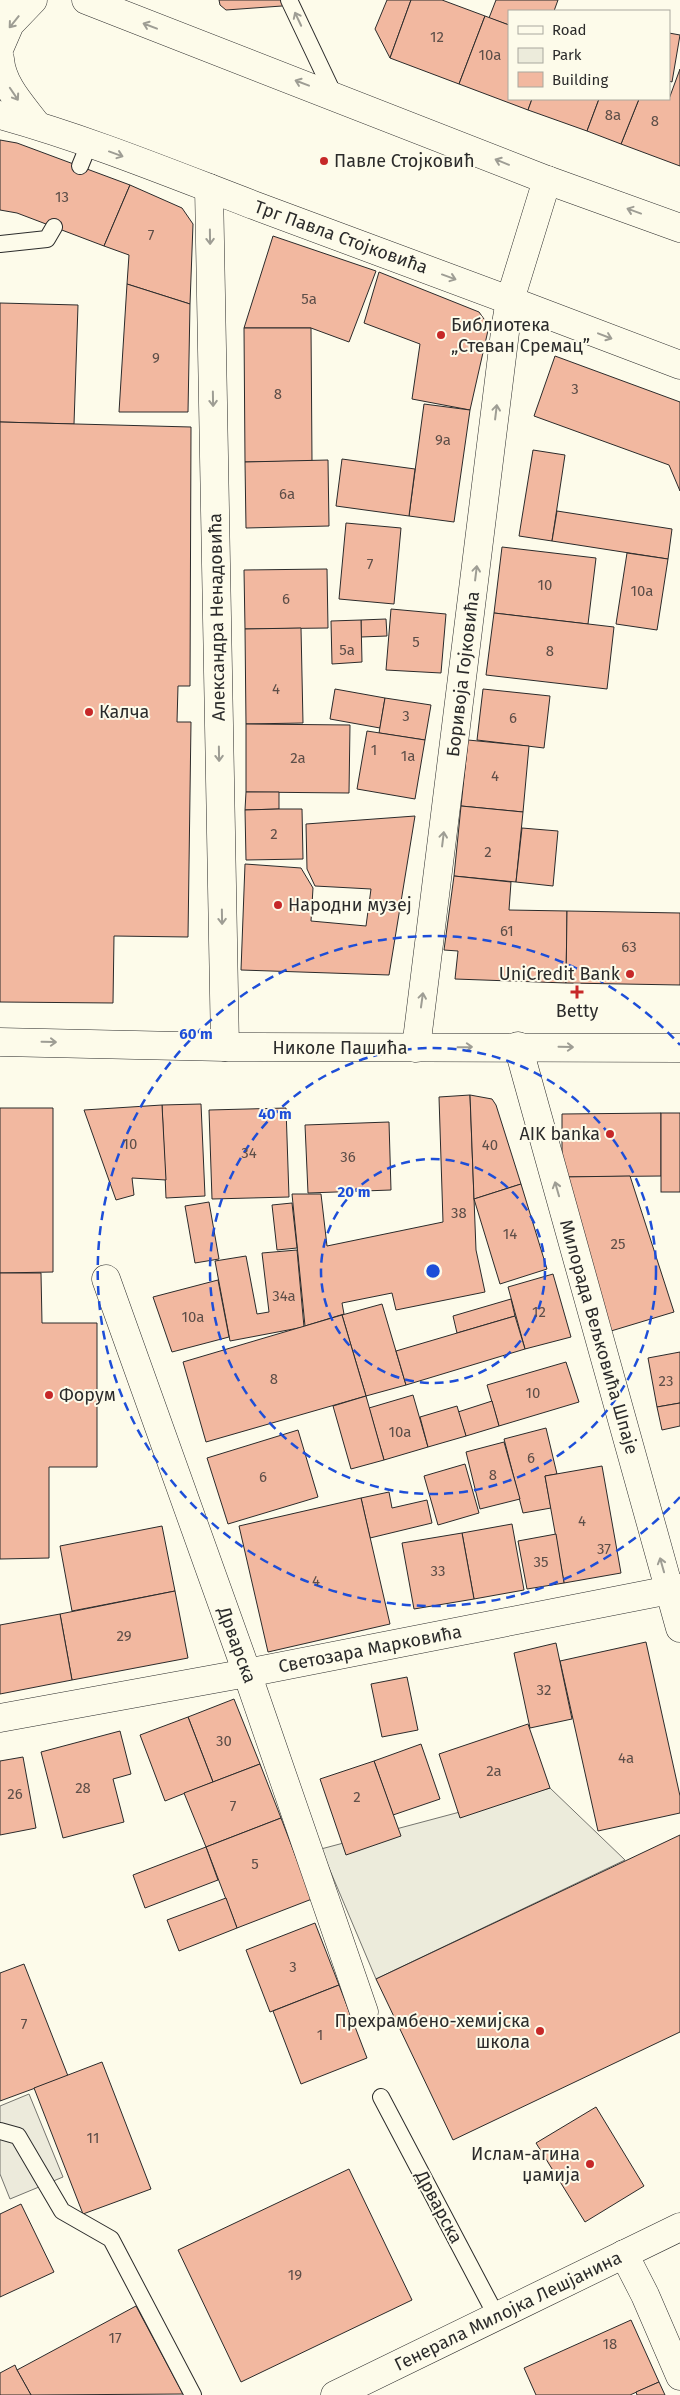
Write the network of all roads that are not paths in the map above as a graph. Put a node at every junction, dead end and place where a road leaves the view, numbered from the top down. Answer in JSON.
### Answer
{"nodes":[{"id":1,"x":33,"y":0,"type":"edge"},
{"id":2,"x":86,"y":0,"type":"edge"},
{"id":3,"x":289,"y":0,"type":"edge"},
{"id":4,"x":0,"y":47,"type":"edge"},
{"id":5,"x":0,"y":58,"type":"edge"},
{"id":6,"x":334,"y":95,"type":"junction"},
{"id":7,"x":0,"y":115,"type":"edge"},
{"id":8,"x":37,"y":125,"type":"junction"},
{"id":9,"x":547,"y":180,"type":"junction"},
{"id":10,"x":209,"y":188,"type":"junction"},
{"id":11,"x":54,"y":227,"type":"dead end"},
{"id":12,"x":680,"y":228,"type":"edge"},
{"id":13,"x":0,"y":244,"type":"edge"},
{"id":14,"x":510,"y":300,"type":"junction"},
{"id":15,"x":680,"y":366,"type":"edge"},
{"id":16,"x":0,"y":1042,"type":"edge"},
{"id":17,"x":518,"y":1046,"type":"junction"},
{"id":18,"x":225,"y":1047,"type":"junction"},
{"id":19,"x":416,"y":1048,"type":"junction"},
{"id":20,"x":680,"y":1048,"type":"edge"},
{"id":21,"x":106,"y":1279,"type":"dead end"},
{"id":22,"x":674,"y":1589,"type":"edge"},
{"id":23,"x":680,"y":1628,"type":"edge"},
{"id":24,"x":247,"y":1673,"type":"junction"},
{"id":25,"x":0,"y":1718,"type":"edge"},
{"id":26,"x":364,"y":2012,"type":"dead end"},
{"id":27,"x":381,"y":2097,"type":"dead end"},
{"id":28,"x":0,"y":2131,"type":"edge"},
{"id":29,"x":680,"y":2228,"type":"edge"},
{"id":30,"x":624,"y":2254,"type":"junction"},
{"id":31,"x":497,"y":2317,"type":"junction"},
{"id":32,"x":680,"y":2376,"type":"edge"},
{"id":33,"x":192,"y":2395,"type":"edge"},
{"id":34,"x":336,"y":2395,"type":"edge"}],
"edges":[{"from":1,"to":4,"type":"street","one_way":true},
{"from":6,"to":2,"type":"street","one_way":true},
{"from":6,"to":3,"type":"lane","one_way":true},
{"from":5,"to":8,"type":"street","one_way":true},
{"from":9,"to":6,"type":"street","one_way":true},
{"from":7,"to":8,"type":"street","name":"Трг Павла Стојковића"},
{"from":8,"to":10,"type":"street","name":"Трг Павла Стојковића","one_way":true},
{"from":12,"to":9,"type":"street","one_way":true},
{"from":9,"to":14,"type":"street","name":"Боривоја Гојковића"},
{"from":10,"to":14,"type":"street","name":"Трг Павла Стојковића","one_way":true},
{"from":10,"to":18,"type":"street","name":"Александра Ненадовића","one_way":true},
{"from":11,"to":13,"type":"lane"},
{"from":14,"to":15,"type":"street","name":"Трг Павла Стојковића","one_way":true},
{"from":19,"to":14,"type":"street","name":"Боривоја Гојковића","one_way":true},
{"from":16,"to":18,"type":"street","name":"Николе Пашића","one_way":true},
{"from":19,"to":17,"type":"street","name":"Николе Пашића","one_way":true},
{"from":17,"to":20,"type":"street","name":"Николе Пашића","one_way":true},
{"from":22,"to":17,"type":"street","name":"Милорада Вељковића Шпаје","one_way":true},
{"from":18,"to":19,"type":"street","name":"Николе Пашића"},
{"from":21,"to":24,"type":"street","name":"Дрварска"},
{"from":22,"to":23,"type":"street","name":"Милорада Вељковића Шпаје"},
{"from":22,"to":24,"type":"street","name":"Светозара Марковића"},
{"from":24,"to":25,"type":"street","name":"Светозара Марковића"},
{"from":24,"to":26,"type":"street","name":"Дрварска"},
{"from":27,"to":31,"type":"lane","name":"Дрварска"},
{"from":28,"to":33,"type":"lane"},
{"from":29,"to":30,"type":"street","name":"Генерала Милојка Лешјанина"},
{"from":30,"to":31,"type":"street","name":"Генерала Милојка Лешјанина"},
{"from":30,"to":32,"type":"street"},
{"from":31,"to":34,"type":"street","name":"Генерала Милојка Лешјанина"}]}
